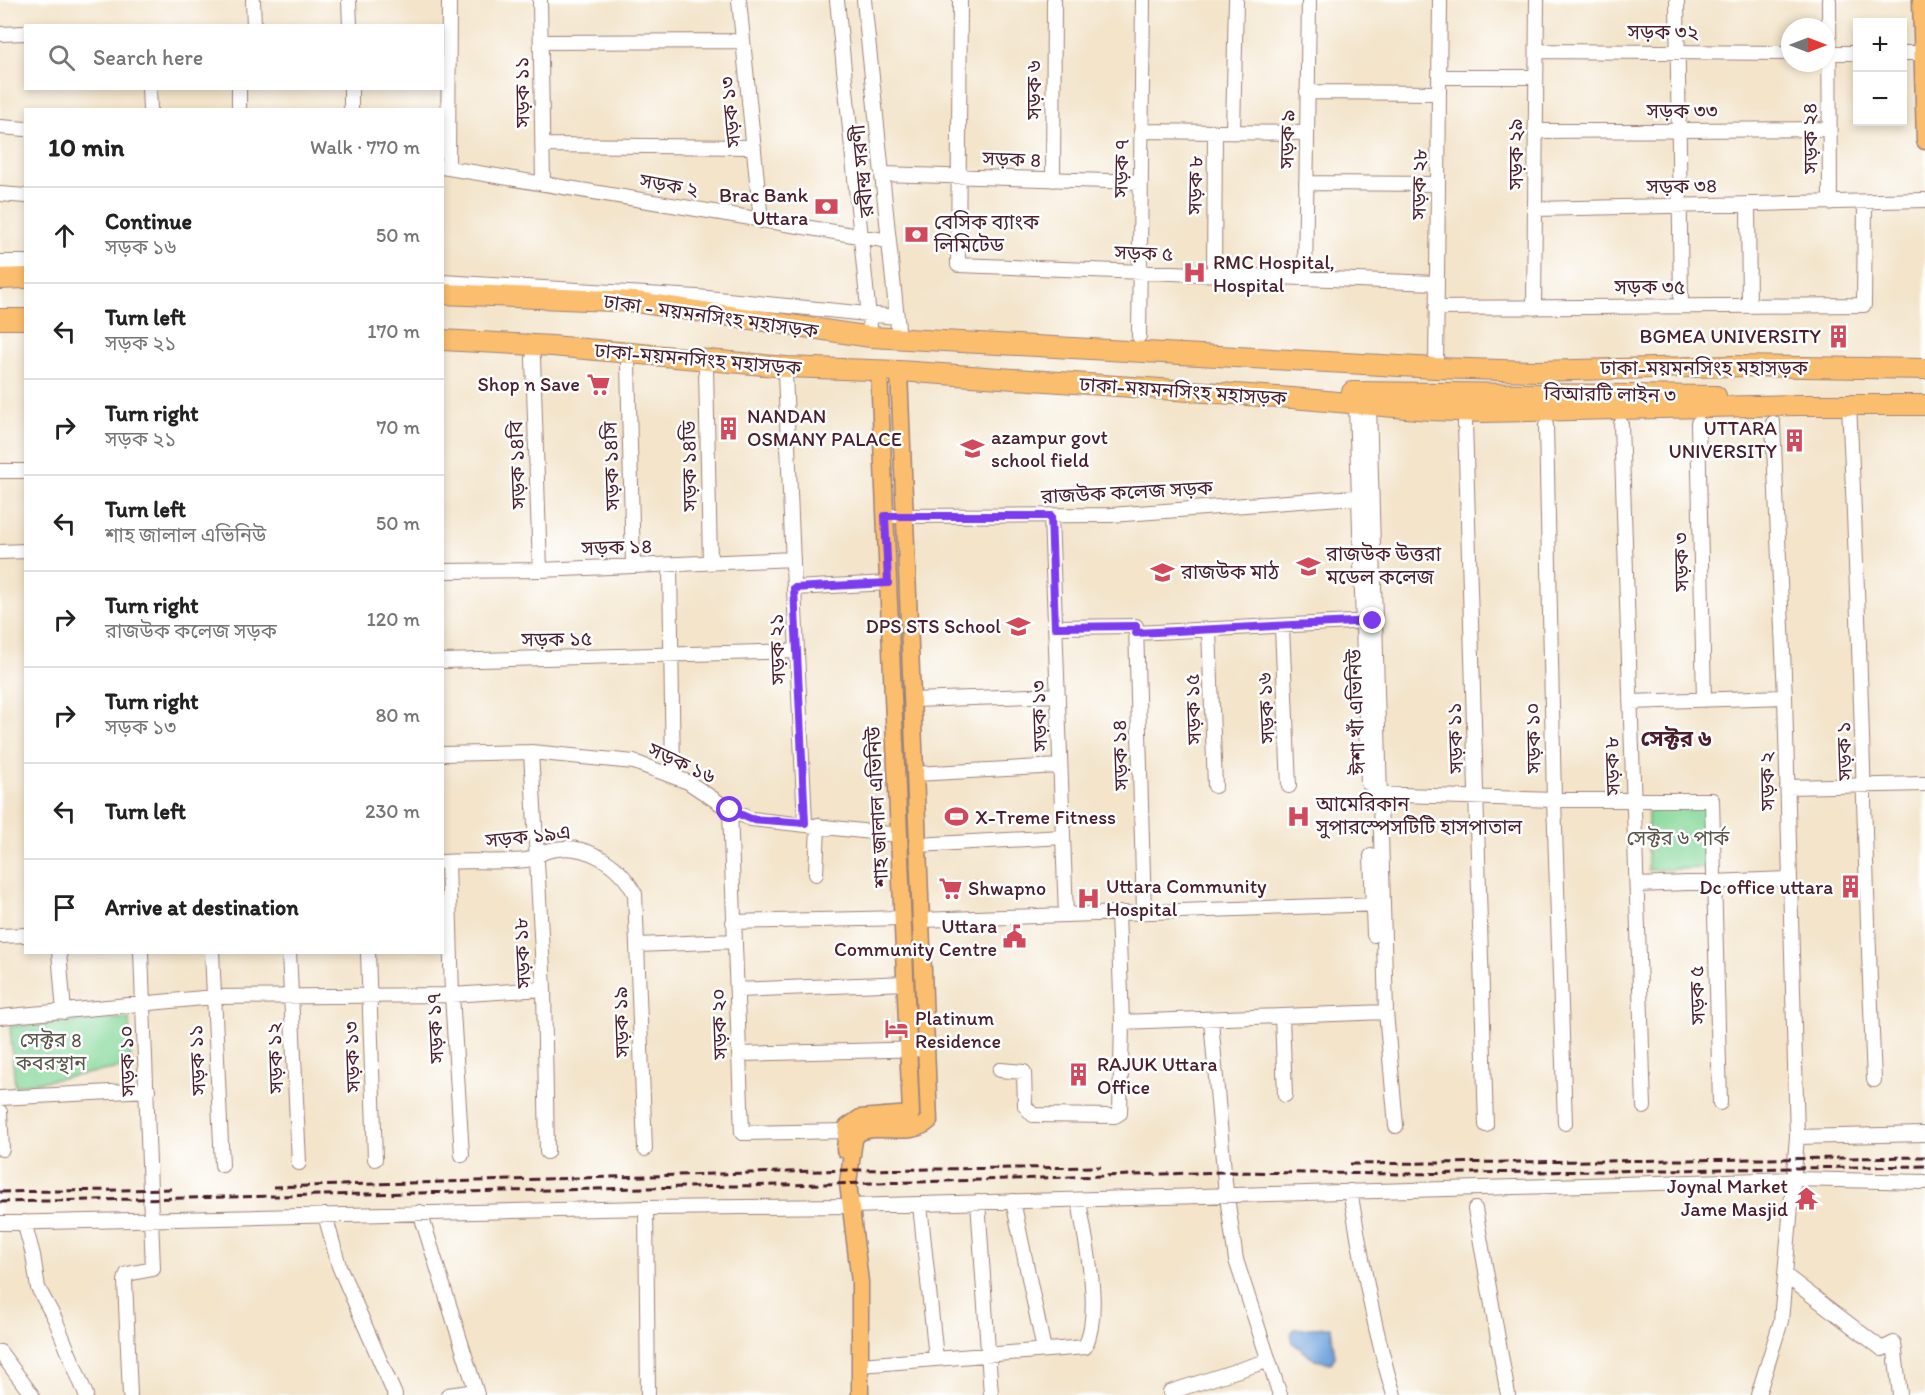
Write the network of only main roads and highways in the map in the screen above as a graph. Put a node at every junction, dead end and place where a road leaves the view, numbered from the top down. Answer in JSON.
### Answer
{"nodes":[{"id":1,"x":1921,"y":0,"type":"edge"},
{"id":2,"x":1925,"y":141,"type":"edge"},
{"id":3,"x":24,"y":278,"type":"edge"},
{"id":4,"x":0,"y":279,"type":"edge"},
{"id":5,"x":444,"y":294,"type":"edge"},
{"id":6,"x":0,"y":318,"type":"edge"},
{"id":7,"x":24,"y":319,"type":"edge"},
{"id":8,"x":871,"y":338,"type":"joint"},
{"id":9,"x":444,"y":340,"type":"edge"},
{"id":10,"x":1925,"y":369,"type":"edge"},
{"id":11,"x":899,"y":371,"type":"junction"},
{"id":12,"x":879,"y":372,"type":"junction"},
{"id":13,"x":1291,"y":392,"type":"junction"},
{"id":14,"x":1925,"y":393,"type":"edge"},
{"id":15,"x":1925,"y":405,"type":"edge"},
{"id":16,"x":850,"y":1177,"type":"junction"},
{"id":17,"x":860,"y":1395,"type":"edge"}],
"edges":[{"from":1,"to":2,"type":"main road"},
{"from":3,"to":4,"type":"highway"},
{"from":5,"to":8,"type":"highway","name":"ঢাকা - ময়মনসিংহ মহাসড়ক"},
{"from":6,"to":7,"type":"highway"},
{"from":8,"to":10,"type":"highway","name":"ঢাকা-ময়মনসিংহ মহাসড়ক"},
{"from":9,"to":12,"type":"highway","name":"ঢাকা-ময়মনসিংহ মহাসড়ক"},
{"from":11,"to":12,"type":"highway","name":"ঢাকা-ময়মনসিংহ মহাসড়ক"},
{"from":11,"to":13,"type":"highway","name":"ঢাকা-ময়মনসিংহ মহাসড়ক"},
{"from":11,"to":16,"type":"main road","name":"শাহ জালাল এভিনিউ"},
{"from":12,"to":16,"type":"main road","name":"শাহ জালাল এভিনিউ"},
{"from":13,"to":14,"type":"highway","name":"বিআরটি লাইন ৩"},
{"from":13,"to":15,"type":"highway","name":"ঢাকা-ময়মনসিংহ মহাসড়ক"},
{"from":16,"to":17,"type":"main road"}]}
